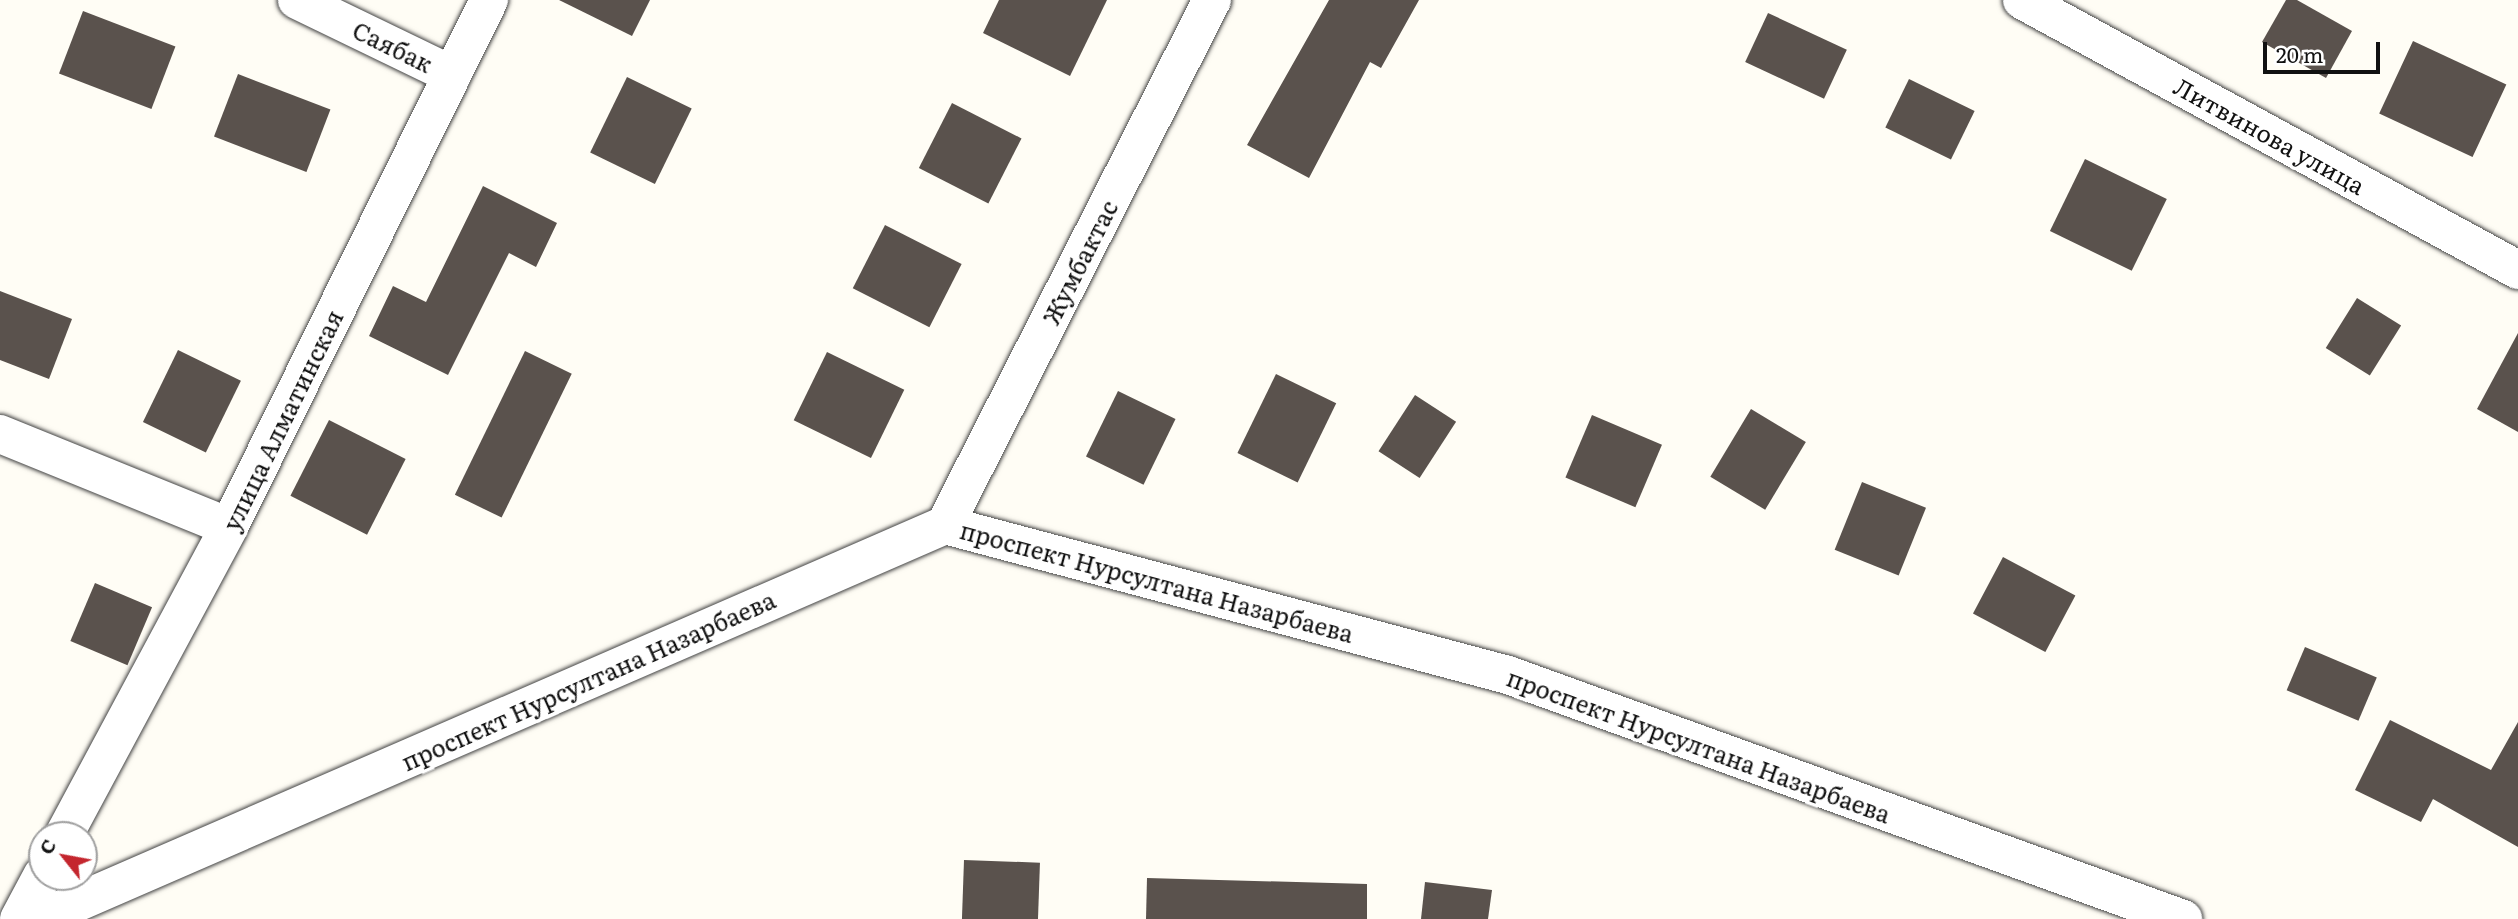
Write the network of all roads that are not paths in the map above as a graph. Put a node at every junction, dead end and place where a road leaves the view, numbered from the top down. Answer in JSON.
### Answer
{"nodes":[{"id":1,"x":297,"y":0,"type":"edge"},
{"id":2,"x":489,"y":0,"type":"edge"},
{"id":3,"x":1212,"y":0,"type":"edge"},
{"id":4,"x":2022,"y":0,"type":"edge"},
{"id":5,"x":452,"y":75,"type":"junction"},
{"id":6,"x":2518,"y":270,"type":"edge"},
{"id":7,"x":0,"y":434,"type":"edge"},
{"id":8,"x":945,"y":525,"type":"junction"},
{"id":9,"x":229,"y":527,"type":"junction"},
{"id":10,"x":72,"y":821,"type":"edge"},
{"id":11,"x":34,"y":891,"type":"edge"},
{"id":12,"x":19,"y":919,"type":"edge"},
{"id":13,"x":40,"y":919,"type":"edge"},
{"id":14,"x":2183,"y":919,"type":"edge"}],
"edges":[{"from":1,"to":5,"type":"street","name":"Саябак"},
{"from":2,"to":5,"type":"street","name":"улица Алматинская"},
{"from":3,"to":8,"type":"street","name":"Жумбактас"},
{"from":4,"to":6,"type":"street","name":"Литвинова улица"},
{"from":5,"to":9,"type":"street","name":"улица Алматинская"},
{"from":7,"to":9,"type":"street"},
{"from":8,"to":13,"type":"street","name":"проспект Нурсултана Назарбаева"},
{"from":8,"to":14,"type":"street","name":"проспект Нурсултана Назарбаева"},
{"from":9,"to":10,"type":"street","name":"улица Алматинская"},
{"from":11,"to":12,"type":"street"}]}
